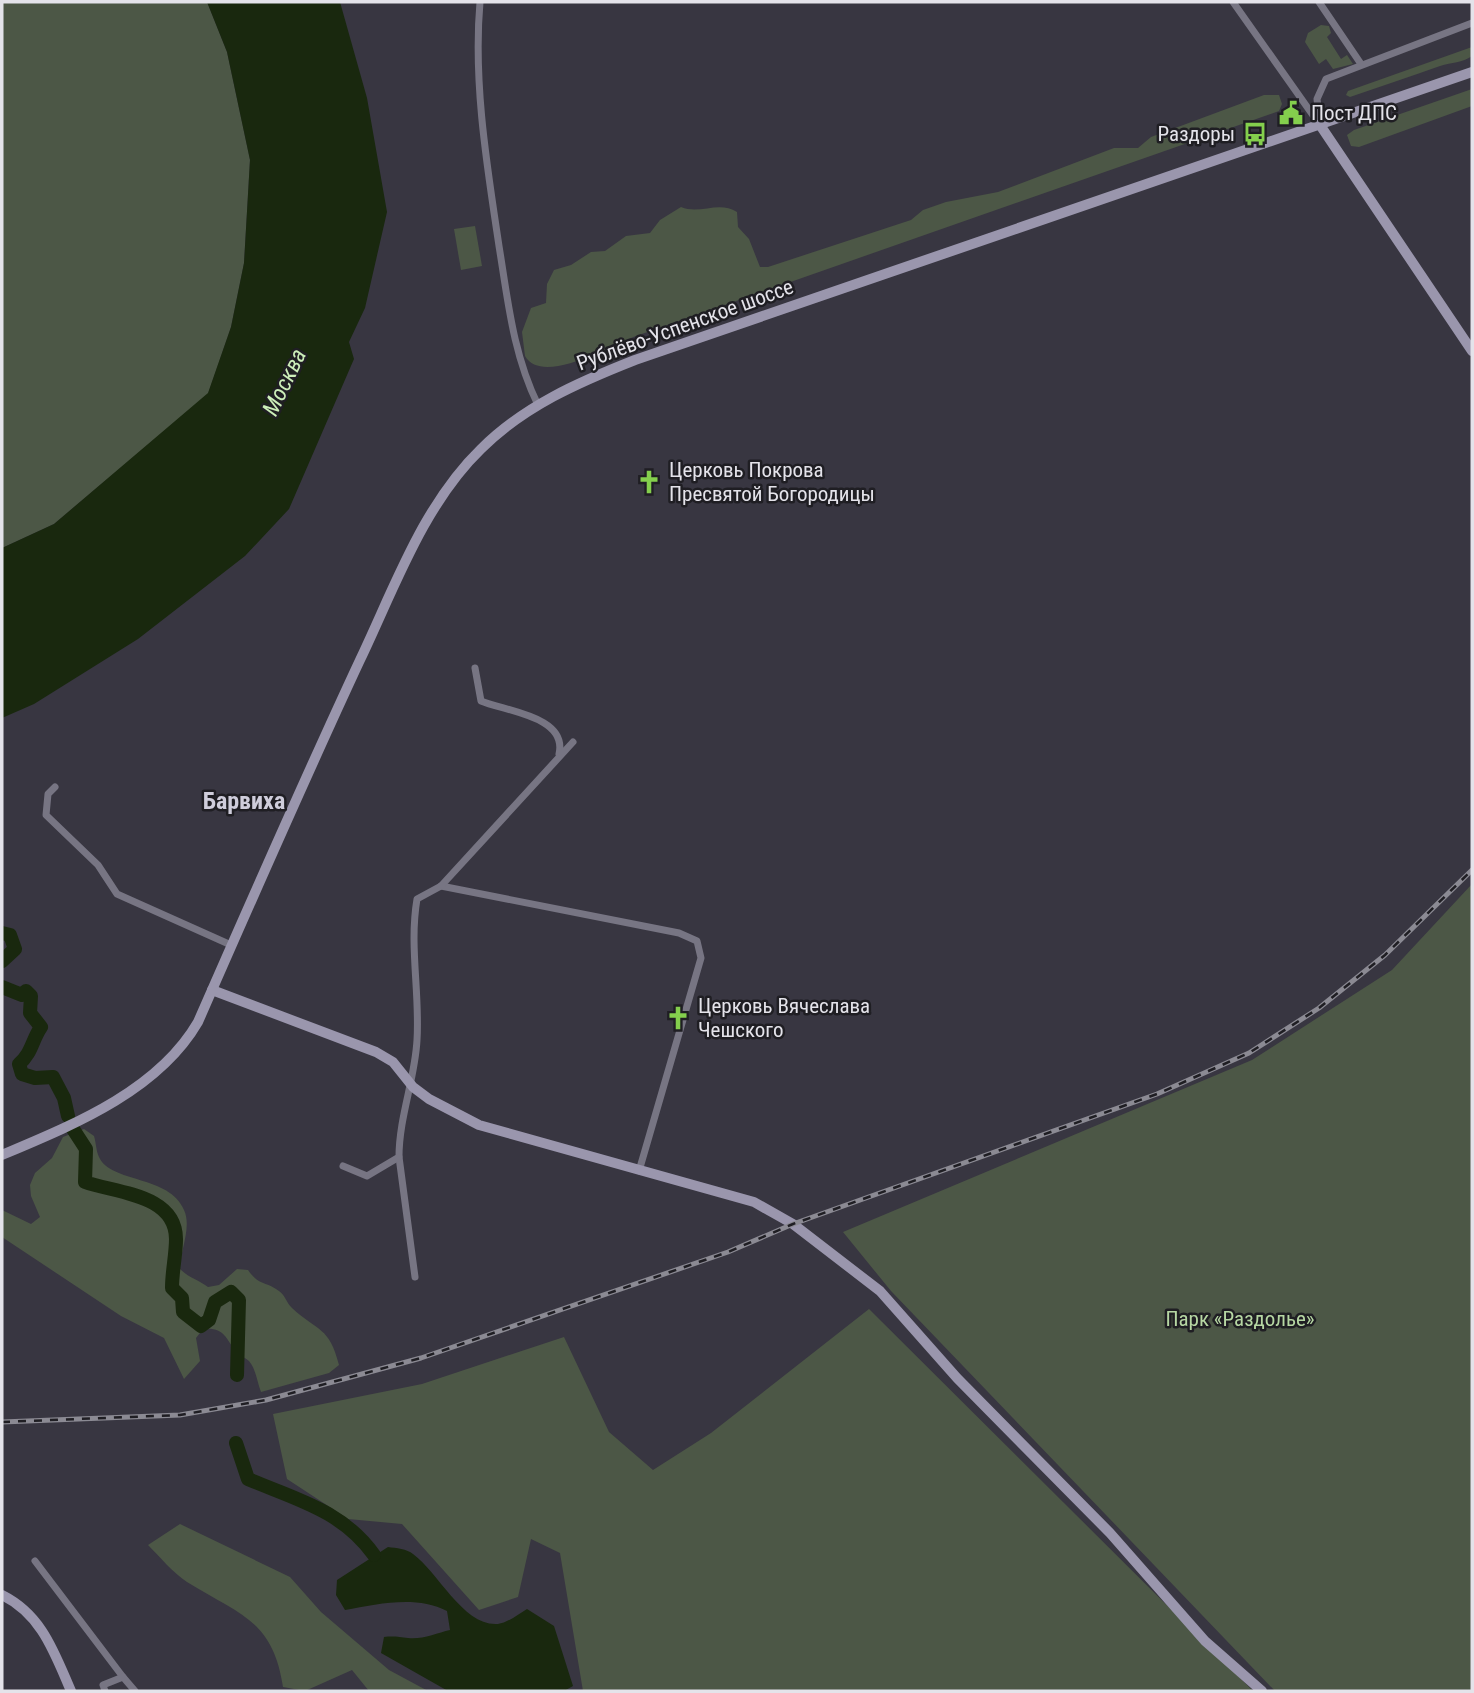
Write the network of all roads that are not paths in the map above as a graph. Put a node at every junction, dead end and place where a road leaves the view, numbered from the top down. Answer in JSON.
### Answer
{"nodes":[{"id":1,"x":480,"y":2,"type":"edge"},
{"id":2,"x":1233,"y":2,"type":"edge"},
{"id":3,"x":1319,"y":2,"type":"edge"},
{"id":4,"x":1472,"y":23,"type":"edge"},
{"id":5,"x":1361,"y":64,"type":"junction"},
{"id":6,"x":1472,"y":72,"type":"edge"},
{"id":7,"x":1320,"y":125,"type":"junction"},
{"id":8,"x":1472,"y":351,"type":"edge"},
{"id":9,"x":538,"y":405,"type":"junction"},
{"id":10,"x":475,"y":668,"type":"dead end"},
{"id":11,"x":573,"y":742,"type":"dead end"},
{"id":12,"x":558,"y":758,"type":"junction"},
{"id":13,"x":55,"y":787,"type":"dead end"},
{"id":14,"x":441,"y":886,"type":"junction"},
{"id":15,"x":231,"y":945,"type":"junction"},
{"id":16,"x":212,"y":990,"type":"junction"},
{"id":17,"x":410,"y":1082,"type":"junction"},
{"id":18,"x":2,"y":1155,"type":"edge"},
{"id":19,"x":399,"y":1157,"type":"junction"},
{"id":20,"x":343,"y":1166,"type":"dead end"},
{"id":21,"x":639,"y":1171,"type":"junction"},
{"id":22,"x":415,"y":1277,"type":"dead end"},
{"id":23,"x":35,"y":1561,"type":"dead end"},
{"id":24,"x":2,"y":1595,"type":"edge"},
{"id":25,"x":123,"y":1677,"type":"junction"},
{"id":26,"x":71,"y":1691,"type":"edge"},
{"id":27,"x":105,"y":1691,"type":"edge"},
{"id":28,"x":135,"y":1691,"type":"edge"},
{"id":29,"x":1262,"y":1691,"type":"edge"}],
"edges":[{"from":1,"to":9,"type":"street"},
{"from":2,"to":7,"type":"street"},
{"from":3,"to":5,"type":"street"},
{"from":4,"to":5,"type":"street"},
{"from":5,"to":7,"type":"street"},
{"from":6,"to":7,"type":"main road","name":"Рублёво-Успенское шоссе"},
{"from":7,"to":8,"type":"main road"},
{"from":7,"to":9,"type":"main road","name":"Рублёво-Успенское шоссе"},
{"from":9,"to":15,"type":"main road","name":"Рублёво-Успенское шоссе"},
{"from":10,"to":12,"type":"street"},
{"from":11,"to":12,"type":"street"},
{"from":12,"to":14,"type":"street"},
{"from":13,"to":15,"type":"street"},
{"from":14,"to":17,"type":"street"},
{"from":14,"to":21,"type":"street"},
{"from":15,"to":16,"type":"main road","name":"Рублёво-Успенское шоссе"},
{"from":16,"to":17,"type":"main road"},
{"from":16,"to":18,"type":"main road","name":"Рублёво-Успенское шоссе"},
{"from":17,"to":19,"type":"street"},
{"from":17,"to":21,"type":"main road"},
{"from":19,"to":20,"type":"street"},
{"from":19,"to":22,"type":"street"},
{"from":21,"to":29,"type":"main road"},
{"from":23,"to":25,"type":"street"},
{"from":24,"to":26,"type":"main road"},
{"from":25,"to":27,"type":"street"},
{"from":25,"to":28,"type":"street"}]}
